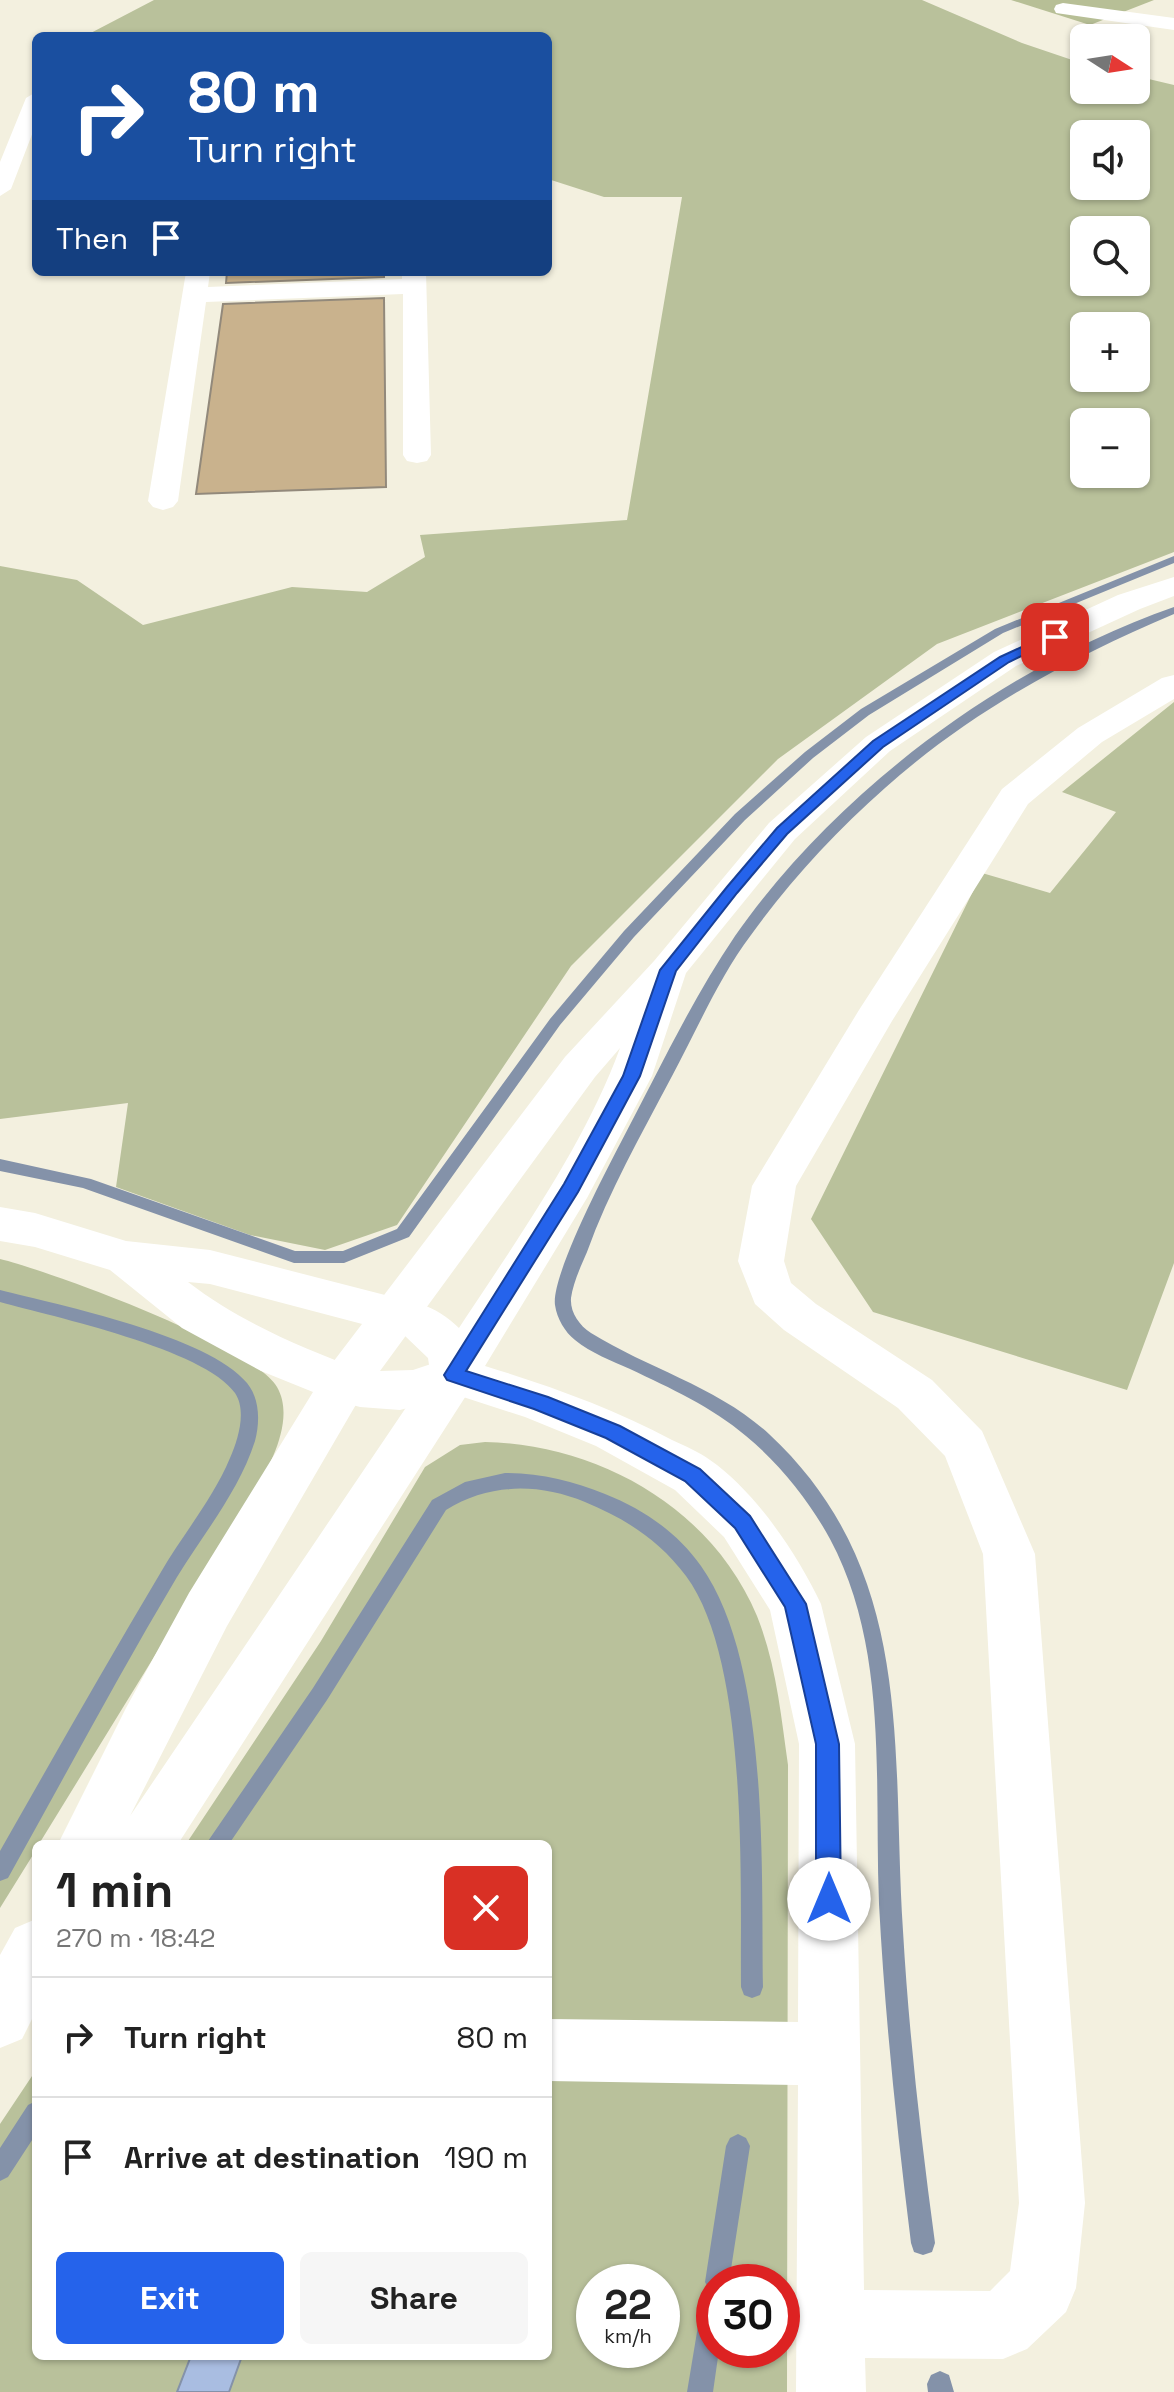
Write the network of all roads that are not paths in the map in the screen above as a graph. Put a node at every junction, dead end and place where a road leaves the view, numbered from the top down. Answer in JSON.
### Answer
{"nodes":[{"id":1,"x":1063,"y":9,"type":"dead end"},
{"id":2,"x":1174,"y":24,"type":"edge"},
{"id":3,"x":32,"y":108,"type":"edge"},
{"id":4,"x":0,"y":189,"type":"edge"},
{"id":5,"x":414,"y":279,"type":"edge"},
{"id":6,"x":197,"y":284,"type":"edge"},
{"id":7,"x":417,"y":455,"type":"dead end"},
{"id":8,"x":163,"y":501,"type":"dead end"},
{"id":9,"x":1174,"y":586,"type":"edge"},
{"id":10,"x":1174,"y":685,"type":"edge"},
{"id":11,"x":668,"y":970,"type":"junction"},
{"id":12,"x":0,"y":1224,"type":"edge"},
{"id":13,"x":126,"y":1258,"type":"junction"},
{"id":14,"x":397,"y":1315,"type":"junction"},
{"id":15,"x":454,"y":1375,"type":"junction"},
{"id":16,"x":344,"y":1384,"type":"junction"},
{"id":17,"x":89,"y":1840,"type":"edge"},
{"id":18,"x":148,"y":1840,"type":"edge"},
{"id":19,"x":32,"y":1957,"type":"edge"},
{"id":20,"x":32,"y":1988,"type":"edge"},
{"id":21,"x":0,"y":2017,"type":"edge"},
{"id":22,"x":0,"y":2031,"type":"edge"},
{"id":23,"x":552,"y":2050,"type":"edge"},
{"id":24,"x":830,"y":2054,"type":"junction"},
{"id":25,"x":831,"y":2324,"type":"junction"},
{"id":26,"x":831,"y":2392,"type":"edge"}],
"edges":[{"from":1,"to":2,"type":"street"},
{"from":3,"to":4,"type":"street"},
{"from":5,"to":6,"type":"street"},
{"from":5,"to":7,"type":"street"},
{"from":6,"to":8,"type":"street"},
{"from":9,"to":11,"type":"street"},
{"from":10,"to":25,"type":"street"},
{"from":11,"to":14,"type":"street"},
{"from":11,"to":15,"type":"street"},
{"from":12,"to":13,"type":"street"},
{"from":13,"to":14,"type":"street"},
{"from":13,"to":16,"type":"street"},
{"from":14,"to":15,"type":"street"},
{"from":14,"to":16,"type":"street"},
{"from":15,"to":16,"type":"street"},
{"from":15,"to":18,"type":"street"},
{"from":15,"to":24,"type":"street"},
{"from":16,"to":17,"type":"street"},
{"from":19,"to":21,"type":"street"},
{"from":20,"to":22,"type":"street"},
{"from":23,"to":24,"type":"street"},
{"from":24,"to":25,"type":"street"},
{"from":25,"to":26,"type":"street"}]}
